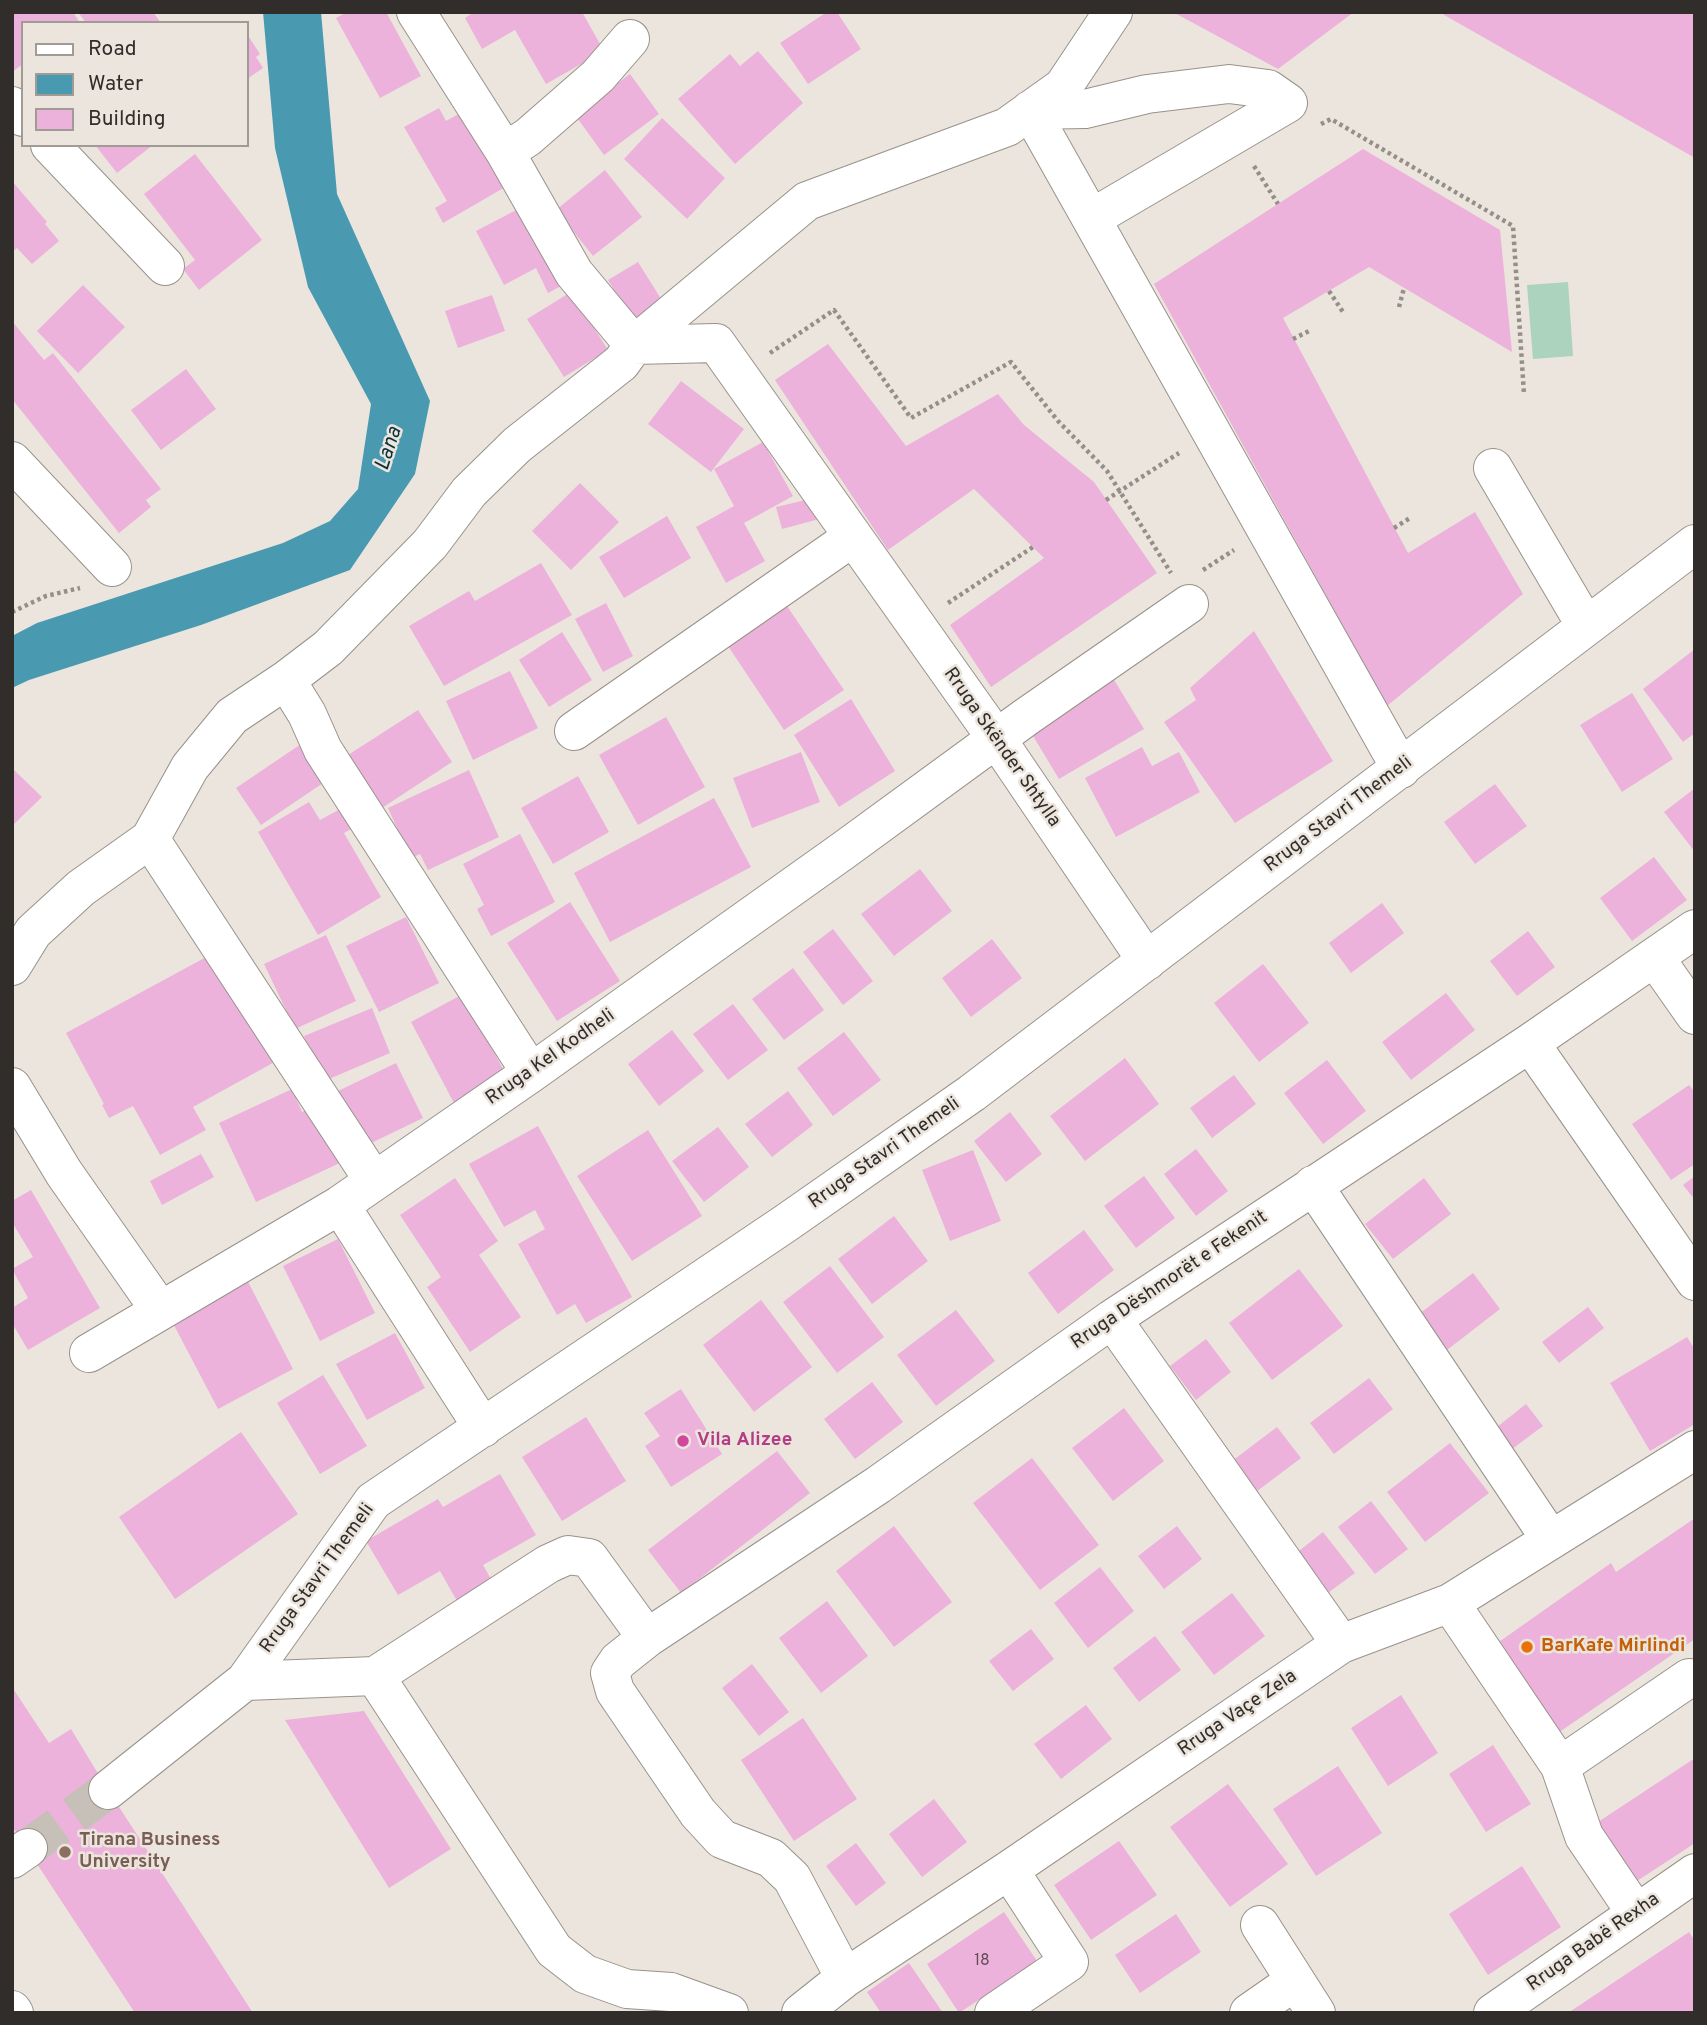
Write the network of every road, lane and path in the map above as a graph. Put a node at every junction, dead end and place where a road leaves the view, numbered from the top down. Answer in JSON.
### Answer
{"nodes":[{"id":1,"x":416,"y":12,"type":"edge"},
{"id":2,"x":1113,"y":12,"type":"edge"},
{"id":3,"x":630,"y":39,"type":"dead end"},
{"id":4,"x":1030,"y":110,"type":"junction"},
{"id":5,"x":1320,"y":125,"type":"dead end"},
{"id":6,"x":52,"y":147,"type":"edge"},
{"id":7,"x":505,"y":152,"type":"junction"},
{"id":8,"x":1253,"y":164,"type":"dead end"},
{"id":9,"x":1432,"y":179,"type":"junction"},
{"id":10,"x":1430,"y":189,"type":"dead end"},
{"id":11,"x":1278,"y":204,"type":"dead end"},
{"id":12,"x":1093,"y":218,"type":"junction"},
{"id":13,"x":165,"y":266,"type":"dead end"},
{"id":14,"x":1404,"y":288,"type":"dead end"},
{"id":15,"x":1329,"y":291,"type":"dead end"},
{"id":16,"x":1399,"y":307,"type":"dead end"},
{"id":17,"x":1343,"y":312,"type":"dead end"},
{"id":18,"x":1309,"y":331,"type":"dead end"},
{"id":19,"x":1293,"y":339,"type":"dead end"},
{"id":20,"x":635,"y":345,"type":"junction"},
{"id":21,"x":738,"y":374,"type":"junction"},
{"id":22,"x":1524,"y":394,"type":"dead end"},
{"id":23,"x":1212,"y":432,"type":"junction"},
{"id":24,"x":12,"y":461,"type":"edge"},
{"id":25,"x":1493,"y":468,"type":"dead end"},
{"id":26,"x":1121,"y":491,"type":"junction"},
{"id":27,"x":1106,"y":500,"type":"dead end"},
{"id":28,"x":1409,"y":518,"type":"dead end"},
{"id":29,"x":1394,"y":528,"type":"dead end"},
{"id":30,"x":1267,"y":529,"type":"junction"},
{"id":31,"x":853,"y":537,"type":"junction"},
{"id":32,"x":1695,"y":544,"type":"edge"},
{"id":33,"x":1032,"y":547,"type":"dead end"},
{"id":34,"x":113,"y":567,"type":"joint"},
{"id":35,"x":1184,"y":595,"type":"junction"},
{"id":36,"x":12,"y":612,"type":"edge"},
{"id":37,"x":916,"y":625,"type":"junction"},
{"id":38,"x":1586,"y":626,"type":"junction"},
{"id":39,"x":286,"y":680,"type":"junction"},
{"id":40,"x":574,"y":731,"type":"dead end"},
{"id":41,"x":996,"y":738,"type":"junction"},
{"id":42,"x":1401,"y":769,"type":"junction"},
{"id":43,"x":150,"y":839,"type":"junction"},
{"id":44,"x":1695,"y":929,"type":"edge"},
{"id":45,"x":1655,"y":958,"type":"junction"},
{"id":46,"x":1147,"y":961,"type":"junction"},
{"id":47,"x":12,"y":966,"type":"edge"},
{"id":48,"x":1695,"y":1015,"type":"edge"},
{"id":49,"x":1530,"y":1043,"type":"junction"},
{"id":50,"x":531,"y":1073,"type":"junction"},
{"id":51,"x":12,"y":1087,"type":"edge"},
{"id":52,"x":374,"y":1181,"type":"junction"},
{"id":53,"x":1313,"y":1185,"type":"junction"},
{"id":54,"x":340,"y":1205,"type":"junction"},
{"id":55,"x":1695,"y":1281,"type":"edge"},
{"id":56,"x":160,"y":1310,"type":"junction"},
{"id":57,"x":1112,"y":1319,"type":"junction"},
{"id":58,"x":89,"y":1353,"type":"dead end"},
{"id":59,"x":483,"y":1428,"type":"junction"},
{"id":60,"x":1695,"y":1450,"type":"edge"},
{"id":61,"x":1551,"y":1539,"type":"junction"},
{"id":62,"x":1450,"y":1603,"type":"junction"},
{"id":63,"x":647,"y":1638,"type":"junction"},
{"id":64,"x":1341,"y":1644,"type":"junction"},
{"id":65,"x":375,"y":1676,"type":"junction"},
{"id":66,"x":1689,"y":1678,"type":"dead end"},
{"id":67,"x":245,"y":1681,"type":"junction"},
{"id":68,"x":1560,"y":1766,"type":"junction"},
{"id":69,"x":108,"y":1790,"type":"tunnel mouth"},
{"id":70,"x":1009,"y":1870,"type":"junction"},
{"id":71,"x":1691,"y":1884,"type":"edge"},
{"id":72,"x":1636,"y":1913,"type":"junction"},
{"id":73,"x":1259,"y":1925,"type":"dead end"},
{"id":74,"x":845,"y":1978,"type":"junction"},
{"id":75,"x":1295,"y":1981,"type":"junction"},
{"id":76,"x":729,"y":2013,"type":"edge"},
{"id":77,"x":801,"y":2013,"type":"edge"},
{"id":78,"x":994,"y":2013,"type":"edge"},
{"id":79,"x":1249,"y":2013,"type":"edge"},
{"id":80,"x":1316,"y":2013,"type":"edge"},
{"id":81,"x":1493,"y":2013,"type":"edge"}],
"edges":[{"from":1,"to":7,"type":"street"},
{"from":2,"to":4,"type":"street"},
{"from":3,"to":7,"type":"street"},
{"from":4,"to":12,"type":"street"},
{"from":4,"to":12,"type":"street"},
{"from":4,"to":20,"type":"street"},
{"from":5,"to":9,"type":"path"},
{"from":6,"to":13,"type":"street"},
{"from":7,"to":20,"type":"street"},
{"from":8,"to":11,"type":"path"},
{"from":9,"to":10,"type":"path"},
{"from":9,"to":22,"type":"path"},
{"from":12,"to":23,"type":"street"},
{"from":14,"to":16,"type":"path"},
{"from":15,"to":17,"type":"path"},
{"from":18,"to":19,"type":"path"},
{"from":20,"to":21,"type":"street","name":"Rruga Skënder Shtylla"},
{"from":20,"to":39,"type":"street"},
{"from":21,"to":26,"type":"path"},
{"from":21,"to":31,"type":"street","name":"Rruga Skënder Shtylla"},
{"from":23,"to":26,"type":"path"},
{"from":23,"to":30,"type":"street"},
{"from":24,"to":34,"type":"street"},
{"from":25,"to":38,"type":"street"},
{"from":26,"to":27,"type":"path"},
{"from":26,"to":35,"type":"path"},
{"from":28,"to":29,"type":"path"},
{"from":30,"to":35,"type":"path"},
{"from":30,"to":42,"type":"street"},
{"from":31,"to":37,"type":"street","name":"Rruga Skënder Shtylla"},
{"from":31,"to":40,"type":"street"},
{"from":32,"to":38,"type":"street","name":"Rruga Stavri Themeli"},
{"from":33,"to":37,"type":"path"},
{"from":34,"to":36,"type":"path"},
{"from":35,"to":41,"type":"street","name":"Rruga Kel Kodheli"},
{"from":37,"to":41,"type":"street","name":"Rruga Skënder Shtylla"},
{"from":38,"to":42,"type":"street","name":"Rruga Stavri Themeli"},
{"from":39,"to":43,"type":"street"},
{"from":39,"to":50,"type":"street"},
{"from":41,"to":46,"type":"street","name":"Rruga Skënder Shtylla"},
{"from":41,"to":50,"type":"street","name":"Rruga Kel Kodheli"},
{"from":42,"to":46,"type":"street","name":"Rruga Stavri Themeli"},
{"from":43,"to":47,"type":"street"},
{"from":43,"to":52,"type":"street"},
{"from":44,"to":45,"type":"street","name":"Rruga Dëshmorët e Fekenit"},
{"from":45,"to":48,"type":"street"},
{"from":45,"to":49,"type":"street","name":"Rruga Dëshmorët e Fekenit"},
{"from":46,"to":59,"type":"street","name":"Rruga Stavri Themeli"},
{"from":49,"to":53,"type":"street","name":"Rruga Dëshmorët e Fekenit"},
{"from":49,"to":55,"type":"street"},
{"from":50,"to":52,"type":"street","name":"Rruga Kel Kodheli"},
{"from":51,"to":56,"type":"street"},
{"from":52,"to":54,"type":"street","name":"Rruga Kel Kodheli"},
{"from":53,"to":57,"type":"street","name":"Rruga Dëshmorët e Fekenit"},
{"from":53,"to":61,"type":"street"},
{"from":54,"to":56,"type":"street","name":"Rruga Kel Kodheli"},
{"from":54,"to":59,"type":"street"},
{"from":56,"to":58,"type":"street","name":"Rruga Kel Kodheli"},
{"from":57,"to":63,"type":"street","name":"Rruga Dëshmorët e Fekenit"},
{"from":57,"to":64,"type":"street"},
{"from":59,"to":67,"type":"street","name":"Rruga Stavri Themeli"},
{"from":60,"to":61,"type":"street","name":"Rruga Vaçe Zela"},
{"from":61,"to":62,"type":"street","name":"Rruga Vaçe Zela"},
{"from":62,"to":64,"type":"street","name":"Rruga Vaçe Zela"},
{"from":62,"to":68,"type":"street"},
{"from":63,"to":65,"type":"street"},
{"from":63,"to":74,"type":"street","name":"Rruga Dëshmorët e Fekenit"},
{"from":64,"to":70,"type":"street","name":"Rruga Vaçe Zela"},
{"from":65,"to":67,"type":"street"},
{"from":65,"to":76,"type":"street"},
{"from":66,"to":68,"type":"street"},
{"from":67,"to":69,"type":"street","name":"Rruga Stavri Themeli"},
{"from":68,"to":72,"type":"street"},
{"from":70,"to":74,"type":"street","name":"Rruga Vaçe Zela"},
{"from":70,"to":78,"type":"street"},
{"from":71,"to":72,"type":"street","name":"Rruga Babë Rexha"},
{"from":72,"to":81,"type":"street","name":"Rruga Babë Rexha"},
{"from":73,"to":75,"type":"street"},
{"from":74,"to":77,"type":"street","name":"Rruga Vaçe Zela"},
{"from":75,"to":79,"type":"street"},
{"from":75,"to":80,"type":"street"}]}
